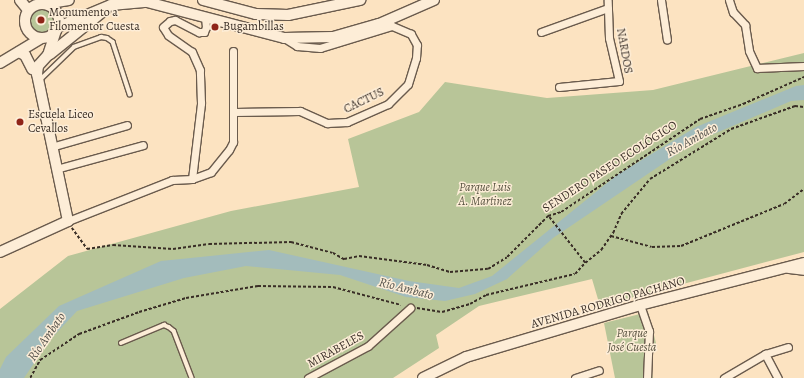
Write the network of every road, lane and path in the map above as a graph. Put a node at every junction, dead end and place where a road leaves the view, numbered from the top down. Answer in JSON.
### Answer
{"nodes":[{"id":1,"x":69,"y":0,"type":"edge"},
{"id":2,"x":203,"y":0,"type":"edge"},
{"id":3,"x":360,"y":0,"type":"edge"},
{"id":4,"x":434,"y":0,"type":"edge"},
{"id":5,"x":608,"y":0,"type":"edge"},
{"id":6,"x":661,"y":0,"type":"edge"},
{"id":7,"x":728,"y":0,"type":"edge"},
{"id":8,"x":19,"y":1,"type":"edge"},
{"id":9,"x":44,"y":4,"type":"junction"},
{"id":10,"x":111,"y":5,"type":"junction"},
{"id":11,"x":608,"y":8,"type":"junction"},
{"id":12,"x":28,"y":10,"type":"junction"},
{"id":13,"x":205,"y":18,"type":"junction"},
{"id":14,"x":57,"y":29,"type":"junction"},
{"id":15,"x":541,"y":32,"type":"dead end"},
{"id":16,"x":284,"y":38,"type":"junction"},
{"id":17,"x":42,"y":39,"type":"junction"},
{"id":18,"x":667,"y":40,"type":"dead end"},
{"id":19,"x":233,"y":51,"type":"dead end"},
{"id":20,"x":19,"y":52,"type":"junction"},
{"id":21,"x":48,"y":55,"type":"junction"},
{"id":22,"x":0,"y":63,"type":"edge"},
{"id":23,"x":804,"y":66,"type":"edge"},
{"id":24,"x":32,"y":68,"type":"junction"},
{"id":25,"x":804,"y":77,"type":"edge"},
{"id":26,"x":37,"y":82,"type":"junction"},
{"id":27,"x":559,"y":87,"type":"dead end"},
{"id":28,"x":130,"y":94,"type":"dead end"},
{"id":29,"x":804,"y":107,"type":"edge"},
{"id":30,"x":234,"y":112,"type":"junction"},
{"id":31,"x":127,"y":125,"type":"dead end"},
{"id":32,"x":143,"y":145,"type":"dead end"},
{"id":33,"x":51,"y":147,"type":"junction"},
{"id":34,"x":56,"y":169,"type":"junction"},
{"id":35,"x":192,"y":179,"type":"junction"},
{"id":36,"x":804,"y":189,"type":"edge"},
{"id":37,"x":548,"y":216,"type":"junction"},
{"id":38,"x":68,"y":221,"type":"junction"},
{"id":39,"x":611,"y":236,"type":"junction"},
{"id":40,"x":0,"y":252,"type":"edge"},
{"id":41,"x":585,"y":263,"type":"junction"},
{"id":42,"x":804,"y":263,"type":"edge"},
{"id":43,"x":784,"y":268,"type":"junction"},
{"id":44,"x":804,"y":271,"type":"edge"},
{"id":45,"x":640,"y":305,"type":"junction"},
{"id":46,"x":410,"y":308,"type":"junction"},
{"id":47,"x":121,"y":343,"type":"dead end"},
{"id":48,"x":788,"y":347,"type":"dead end"},
{"id":49,"x":765,"y":354,"type":"junction"},
{"id":50,"x":599,"y":370,"type":"dead end"},
{"id":51,"x":30,"y":378,"type":"edge"},
{"id":52,"x":192,"y":378,"type":"edge"},
{"id":53,"x":308,"y":378,"type":"edge"},
{"id":54,"x":423,"y":378,"type":"edge"},
{"id":55,"x":575,"y":378,"type":"edge"},
{"id":56,"x":647,"y":378,"type":"edge"},
{"id":57,"x":724,"y":378,"type":"edge"},
{"id":58,"x":778,"y":378,"type":"edge"}],
"edges":[{"from":1,"to":9,"type":"main road"},
{"from":2,"to":3,"type":"main road"},
{"from":4,"to":16,"type":"main road"},
{"from":5,"to":11,"type":"street","name":"NARDOS"},
{"from":6,"to":18,"type":"street"},
{"from":7,"to":23,"type":"street"},
{"from":8,"to":12,"type":"main road"},
{"from":9,"to":12,"type":"main road"},
{"from":9,"to":14,"type":"main road"},
{"from":10,"to":13,"type":"main road"},
{"from":10,"to":14,"type":"main road"},
{"from":10,"to":21,"type":"main road"},
{"from":11,"to":15,"type":"street"},
{"from":11,"to":27,"type":"street","name":"NARDOS"},
{"from":12,"to":17,"type":"main road"},
{"from":13,"to":16,"type":"main road"},
{"from":13,"to":35,"type":"street"},
{"from":14,"to":17,"type":"main road"},
{"from":14,"to":21,"type":"main road"},
{"from":16,"to":30,"type":"street","name":"CACTUS"},
{"from":17,"to":20,"type":"main road"},
{"from":17,"to":24,"type":"main road"},
{"from":19,"to":30,"type":"street"},
{"from":20,"to":22,"type":"main road"},
{"from":20,"to":24,"type":"main road"},
{"from":21,"to":26,"type":"main road"},
{"from":24,"to":26,"type":"main road"},
{"from":25,"to":37,"type":"path","name":"SENDERO PASEO ECOLÓGICO"},
{"from":26,"to":28,"type":"lane"},
{"from":26,"to":33,"type":"main road"},
{"from":29,"to":39,"type":"path"},
{"from":30,"to":35,"type":"street"},
{"from":31,"to":33,"type":"street"},
{"from":32,"to":34,"type":"street"},
{"from":33,"to":34,"type":"main road"},
{"from":34,"to":38,"type":"main road"},
{"from":35,"to":38,"type":"street"},
{"from":36,"to":39,"type":"path"},
{"from":37,"to":38,"type":"path","name":"SENDERO PASEO ECOLÓGICO"},
{"from":37,"to":41,"type":"path"},
{"from":38,"to":40,"type":"main road"},
{"from":39,"to":41,"type":"path"},
{"from":41,"to":46,"type":"path"},
{"from":42,"to":43,"type":"main road","name":"AVENIDA RODRIGO PACHANO"},
{"from":43,"to":44,"type":"street"},
{"from":43,"to":45,"type":"main road","name":"AVENIDA RODRIGO PACHANO"},
{"from":45,"to":54,"type":"main road","name":"AVENIDA RODRIGO PACHANO"},
{"from":45,"to":56,"type":"street"},
{"from":46,"to":51,"type":"path"},
{"from":46,"to":53,"type":"street","name":"MIRABELES"},
{"from":47,"to":52,"type":"lane"},
{"from":48,"to":49,"type":"street"},
{"from":49,"to":57,"type":"street"},
{"from":49,"to":58,"type":"street"},
{"from":50,"to":55,"type":"street"}]}
